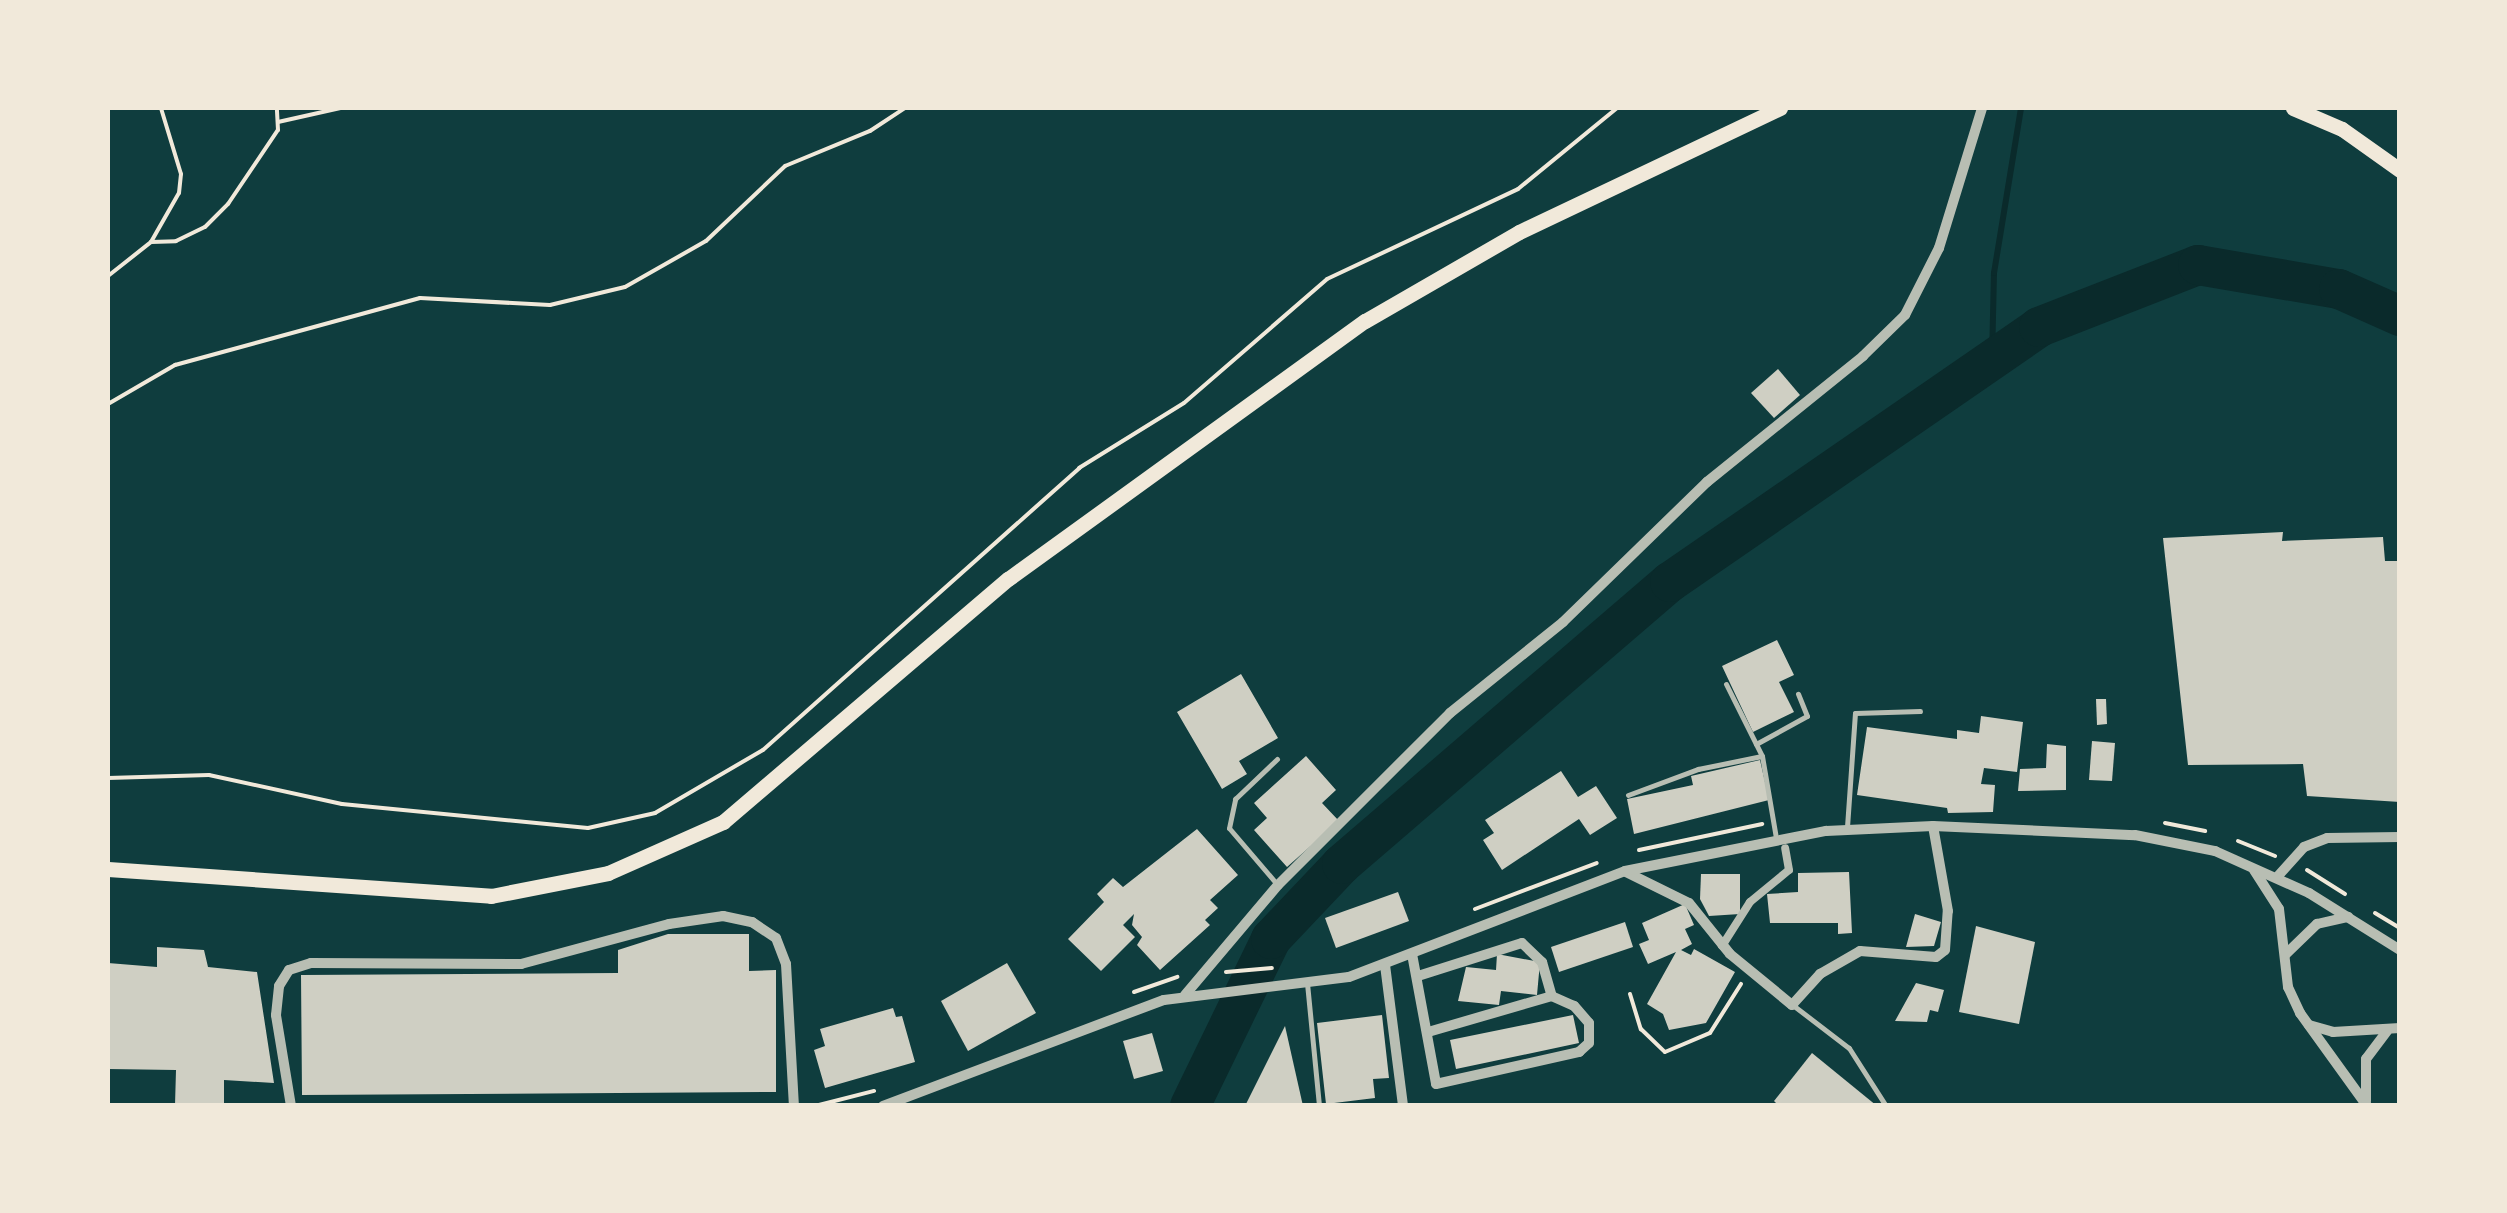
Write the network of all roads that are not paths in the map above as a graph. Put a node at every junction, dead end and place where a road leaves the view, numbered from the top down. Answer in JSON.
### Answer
{"nodes":[{"id":1,"x":1780,"y":108,"type":"edge"},
{"id":2,"x":1982,"y":108,"type":"edge"},
{"id":3,"x":2292,"y":108,"type":"edge"},
{"id":4,"x":2400,"y":170,"type":"edge"},
{"id":5,"x":1726,"y":684,"type":"dead end"},
{"id":6,"x":1798,"y":694,"type":"dead end"},
{"id":7,"x":1920,"y":711,"type":"dead end"},
{"id":8,"x":1756,"y":744,"type":"junction"},
{"id":9,"x":1762,"y":756,"type":"junction"},
{"id":10,"x":1277,"y":758,"type":"dead end"},
{"id":11,"x":1628,"y":795,"type":"dead end"},
{"id":12,"x":1933,"y":826,"type":"junction"},
{"id":13,"x":1847,"y":830,"type":"junction"},
{"id":14,"x":2400,"y":837,"type":"edge"},
{"id":15,"x":1776,"y":838,"type":"junction"},
{"id":16,"x":1784,"y":848,"type":"dead end"},
{"id":17,"x":2248,"y":864,"type":"junction"},
{"id":18,"x":108,"y":869,"type":"edge"},
{"id":19,"x":1625,"y":871,"type":"junction"},
{"id":20,"x":2278,"y":876,"type":"junction"},
{"id":21,"x":1278,"y":886,"type":"junction"},
{"id":22,"x":2348,"y":917,"type":"junction"},
{"id":23,"x":1722,"y":946,"type":"junction"},
{"id":24,"x":2400,"y":950,"type":"edge"},
{"id":25,"x":1412,"y":954,"type":"junction"},
{"id":26,"x":2284,"y":956,"type":"junction"},
{"id":27,"x":1385,"y":965,"type":"junction"},
{"id":28,"x":1418,"y":976,"type":"junction"},
{"id":29,"x":1304,"y":983,"type":"junction"},
{"id":30,"x":1184,"y":995,"type":"junction"},
{"id":31,"x":1552,"y":996,"type":"junction"},
{"id":32,"x":1792,"y":1005,"type":"junction"},
{"id":33,"x":2308,"y":1025,"type":"junction"},
{"id":34,"x":2394,"y":1029,"type":"edge"},
{"id":35,"x":1428,"y":1032,"type":"junction"},
{"id":36,"x":2367,"y":1105,"type":"edge"},
{"id":37,"x":291,"y":1106,"type":"edge"},
{"id":38,"x":794,"y":1106,"type":"edge"},
{"id":39,"x":883,"y":1106,"type":"edge"},
{"id":40,"x":1319,"y":1106,"type":"edge"},
{"id":41,"x":1403,"y":1106,"type":"edge"},
{"id":42,"x":1886,"y":1106,"type":"edge"}],
"edges":[{"from":1,"to":18,"type":"main road"},
{"from":2,"to":21,"type":"street"},
{"from":3,"to":4,"type":"main road"},
{"from":5,"to":8,"type":"lane"},
{"from":6,"to":8,"type":"lane"},
{"from":7,"to":13,"type":"lane"},
{"from":8,"to":9,"type":"lane"},
{"from":9,"to":11,"type":"lane"},
{"from":9,"to":15,"type":"lane"},
{"from":10,"to":21,"type":"lane"},
{"from":12,"to":13,"type":"street"},
{"from":12,"to":17,"type":"street"},
{"from":12,"to":32,"type":"street"},
{"from":13,"to":15,"type":"street"},
{"from":14,"to":20,"type":"street"},
{"from":15,"to":19,"type":"street"},
{"from":16,"to":23,"type":"street"},
{"from":17,"to":20,"type":"street"},
{"from":17,"to":26,"type":"street"},
{"from":19,"to":23,"type":"street"},
{"from":19,"to":25,"type":"street"},
{"from":20,"to":22,"type":"street"},
{"from":21,"to":30,"type":"street"},
{"from":22,"to":24,"type":"street"},
{"from":22,"to":26,"type":"street"},
{"from":23,"to":32,"type":"street"},
{"from":25,"to":27,"type":"street"},
{"from":25,"to":28,"type":"street"},
{"from":26,"to":33,"type":"street"},
{"from":27,"to":29,"type":"street"},
{"from":27,"to":41,"type":"street"},
{"from":28,"to":31,"type":"street"},
{"from":28,"to":35,"type":"street"},
{"from":29,"to":30,"type":"street"},
{"from":29,"to":40,"type":"lane"},
{"from":30,"to":39,"type":"street"},
{"from":31,"to":35,"type":"street"},
{"from":31,"to":35,"type":"street"},
{"from":32,"to":42,"type":"lane"},
{"from":33,"to":34,"type":"street"},
{"from":33,"to":36,"type":"street"},
{"from":34,"to":36,"type":"street"},
{"from":37,"to":38,"type":"street"}]}
